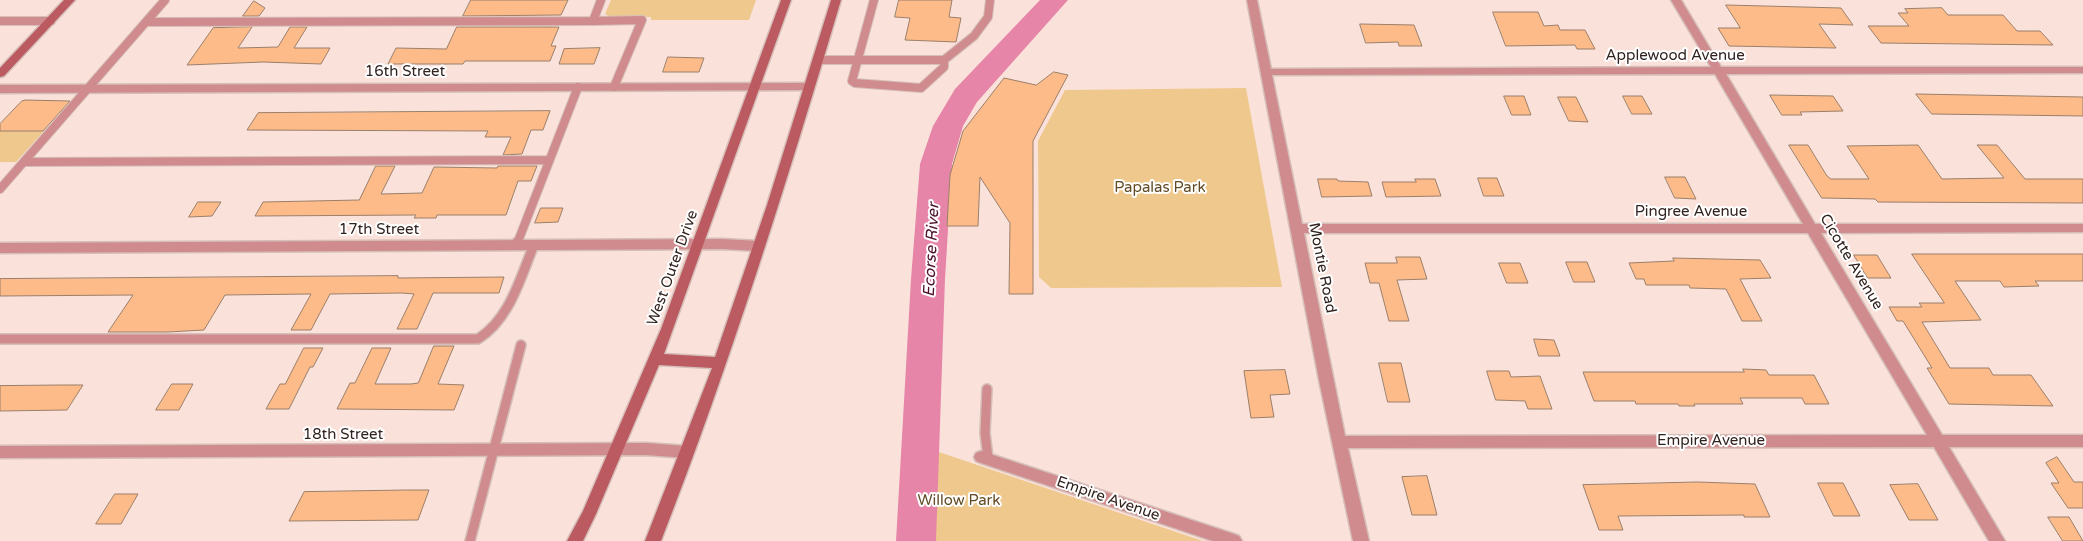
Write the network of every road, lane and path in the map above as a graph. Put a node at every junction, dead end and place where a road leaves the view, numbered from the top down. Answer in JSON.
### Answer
{"nodes":[{"id":1,"x":70,"y":0,"type":"edge"},
{"id":2,"x":165,"y":0,"type":"edge"},
{"id":3,"x":602,"y":0,"type":"edge"},
{"id":4,"x":786,"y":0,"type":"edge"},
{"id":5,"x":836,"y":0,"type":"edge"},
{"id":6,"x":874,"y":0,"type":"edge"},
{"id":7,"x":990,"y":0,"type":"edge"},
{"id":8,"x":1252,"y":0,"type":"edge"},
{"id":9,"x":1676,"y":0,"type":"edge"},
{"id":10,"x":594,"y":20,"type":"junction"},
{"id":11,"x":0,"y":21,"type":"edge"},
{"id":12,"x":50,"y":21,"type":"junction"},
{"id":13,"x":146,"y":22,"type":"junction"},
{"id":14,"x":818,"y":60,"type":"junction"},
{"id":15,"x":857,"y":60,"type":"junction"},
{"id":16,"x":944,"y":60,"type":"junction"},
{"id":17,"x":2083,"y":70,"type":"edge"},
{"id":18,"x":1719,"y":71,"type":"junction"},
{"id":19,"x":1267,"y":72,"type":"junction"},
{"id":20,"x":0,"y":74,"type":"edge"},
{"id":21,"x":755,"y":86,"type":"junction"},
{"id":22,"x":578,"y":87,"type":"junction"},
{"id":23,"x":614,"y":87,"type":"junction"},
{"id":24,"x":809,"y":87,"type":"junction"},
{"id":25,"x":90,"y":88,"type":"junction"},
{"id":26,"x":0,"y":89,"type":"edge"},
{"id":27,"x":549,"y":160,"type":"junction"},
{"id":28,"x":24,"y":162,"type":"junction"},
{"id":29,"x":0,"y":189,"type":"edge"},
{"id":30,"x":1812,"y":228,"type":"junction"},
{"id":31,"x":2083,"y":228,"type":"edge"},
{"id":32,"x":1298,"y":229,"type":"junction"},
{"id":33,"x":516,"y":245,"type":"junction"},
{"id":34,"x":534,"y":245,"type":"junction"},
{"id":35,"x":699,"y":245,"type":"junction"},
{"id":36,"x":759,"y":246,"type":"junction"},
{"id":37,"x":0,"y":248,"type":"edge"},
{"id":38,"x":0,"y":339,"type":"edge"},
{"id":39,"x":521,"y":345,"type":"dead end"},
{"id":40,"x":656,"y":359,"type":"junction"},
{"id":41,"x":720,"y":363,"type":"junction"},
{"id":42,"x":987,"y":389,"type":"dead end"},
{"id":43,"x":2083,"y":440,"type":"edge"},
{"id":44,"x":1939,"y":441,"type":"junction"},
{"id":45,"x":1340,"y":442,"type":"junction"},
{"id":46,"x":617,"y":450,"type":"junction"},
{"id":47,"x":492,"y":451,"type":"junction"},
{"id":48,"x":0,"y":452,"type":"edge"},
{"id":49,"x":687,"y":452,"type":"junction"},
{"id":50,"x":985,"y":458,"type":"joint"},
{"id":51,"x":470,"y":541,"type":"edge"},
{"id":52,"x":576,"y":541,"type":"edge"},
{"id":53,"x":653,"y":541,"type":"edge"},
{"id":54,"x":1234,"y":541,"type":"edge"},
{"id":55,"x":1361,"y":541,"type":"edge"},
{"id":56,"x":1997,"y":541,"type":"edge"}],
"edges":[{"from":1,"to":12,"type":"main road"},
{"from":2,"to":13,"type":"lane"},
{"from":3,"to":10,"type":"lane"},
{"from":4,"to":21,"type":"main road","name":"West Outer Drive"},
{"from":5,"to":14,"type":"main road"},
{"from":6,"to":15,"type":"lane"},
{"from":7,"to":16,"type":"lane"},
{"from":8,"to":19,"type":"street","name":"Montie Road"},
{"from":9,"to":18,"type":"street","name":"Cicotte Avenue"},
{"from":10,"to":13,"type":"lane"},
{"from":10,"to":23,"type":"lane"},
{"from":11,"to":12,"type":"lane"},
{"from":12,"to":20,"type":"main road"},
{"from":13,"to":25,"type":"lane"},
{"from":14,"to":15,"type":"lane"},
{"from":14,"to":24,"type":"main road"},
{"from":15,"to":16,"type":"lane"},
{"from":15,"to":16,"type":"lane"},
{"from":17,"to":18,"type":"street","name":"Applewood Avenue"},
{"from":18,"to":19,"type":"street","name":"Applewood Avenue"},
{"from":18,"to":30,"type":"street","name":"Cicotte Avenue"},
{"from":19,"to":32,"type":"street","name":"Montie Road"},
{"from":21,"to":23,"type":"street","name":"16th Street"},
{"from":21,"to":24,"type":"street","name":"16th Street"},
{"from":21,"to":35,"type":"main road","name":"West Outer Drive"},
{"from":22,"to":23,"type":"street","name":"16th Street"},
{"from":22,"to":25,"type":"street","name":"16th Street"},
{"from":22,"to":27,"type":"lane"},
{"from":24,"to":36,"type":"main road"},
{"from":25,"to":26,"type":"street","name":"16th Street"},
{"from":25,"to":28,"type":"lane"},
{"from":27,"to":28,"type":"lane"},
{"from":27,"to":33,"type":"lane"},
{"from":28,"to":29,"type":"lane"},
{"from":30,"to":31,"type":"street","name":"Pingree Avenue"},
{"from":30,"to":32,"type":"street","name":"Pingree Avenue"},
{"from":30,"to":44,"type":"street","name":"Cicotte Avenue"},
{"from":32,"to":45,"type":"street","name":"Montie Road"},
{"from":33,"to":34,"type":"street","name":"17th Street"},
{"from":33,"to":37,"type":"street","name":"17th Street"},
{"from":34,"to":35,"type":"street","name":"17th Street"},
{"from":34,"to":38,"type":"lane"},
{"from":35,"to":36,"type":"street","name":"17th Street"},
{"from":35,"to":40,"type":"main road","name":"West Outer Drive"},
{"from":36,"to":41,"type":"main road"},
{"from":39,"to":47,"type":"lane"},
{"from":40,"to":41,"type":"main road"},
{"from":40,"to":46,"type":"main road","name":"West Outer Drive"},
{"from":41,"to":49,"type":"main road"},
{"from":42,"to":50,"type":"lane"},
{"from":43,"to":44,"type":"street","name":"Empire Avenue"},
{"from":44,"to":45,"type":"street","name":"Empire Avenue"},
{"from":44,"to":56,"type":"street","name":"Cicotte Avenue"},
{"from":45,"to":55,"type":"street","name":"Montie Road"},
{"from":46,"to":47,"type":"street","name":"18th Street"},
{"from":46,"to":49,"type":"street","name":"18th Street"},
{"from":46,"to":52,"type":"main road","name":"West Outer Drive"},
{"from":47,"to":48,"type":"street","name":"18th Street"},
{"from":47,"to":51,"type":"lane"},
{"from":49,"to":53,"type":"main road"},
{"from":50,"to":54,"type":"street","name":"Empire Avenue"}]}
